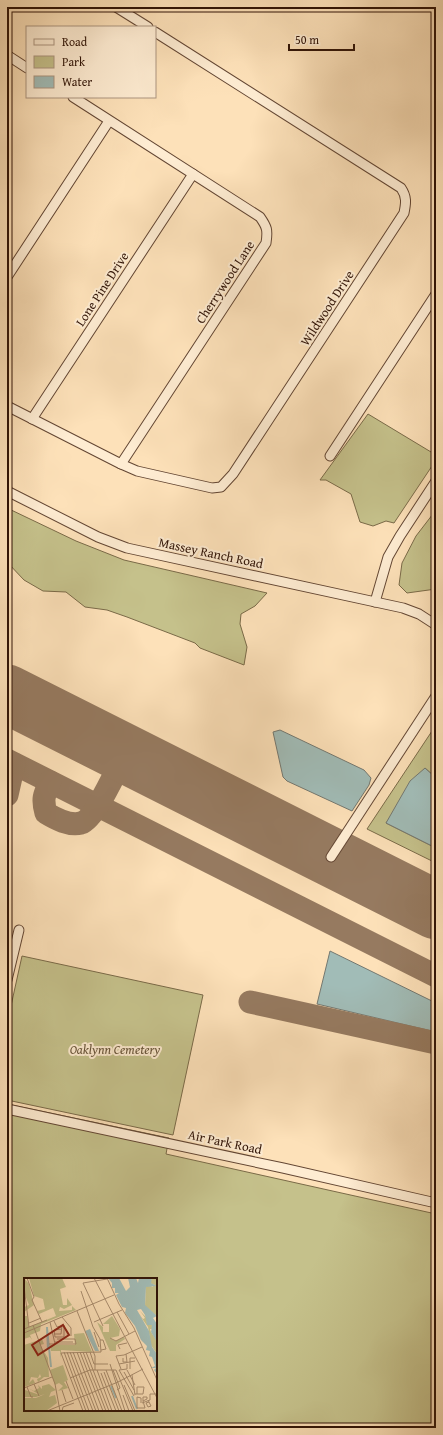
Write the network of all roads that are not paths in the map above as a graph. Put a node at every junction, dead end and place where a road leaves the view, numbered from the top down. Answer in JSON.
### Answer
{"nodes":[{"id":1,"x":116,"y":7,"type":"edge"},
{"id":2,"x":146,"y":26,"type":"edge"},
{"id":3,"x":156,"y":33,"type":"edge"},
{"id":4,"x":7,"y":55,"type":"edge"},
{"id":5,"x":26,"y":67,"type":"edge"},
{"id":6,"x":75,"y":98,"type":"edge"},
{"id":7,"x":110,"y":121,"type":"junction"},
{"id":8,"x":193,"y":174,"type":"junction"},
{"id":9,"x":7,"y":277,"type":"edge"},
{"id":10,"x":436,"y":294,"type":"edge"},
{"id":11,"x":7,"y":406,"type":"edge"},
{"id":12,"x":32,"y":419,"type":"junction"},
{"id":13,"x":330,"y":456,"type":"dead end"},
{"id":14,"x":121,"y":464,"type":"junction"},
{"id":15,"x":436,"y":481,"type":"edge"},
{"id":16,"x":7,"y":491,"type":"edge"},
{"id":17,"x":375,"y":602,"type":"junction"},
{"id":18,"x":436,"y":625,"type":"edge"},
{"id":19,"x":436,"y":696,"type":"edge"},
{"id":20,"x":331,"y":857,"type":"dead end"},
{"id":21,"x":19,"y":930,"type":"dead end"},
{"id":22,"x":7,"y":980,"type":"edge"},
{"id":23,"x":7,"y":1109,"type":"edge"},
{"id":24,"x":436,"y":1203,"type":"edge"}],
"edges":[{"from":1,"to":2,"type":"street"},
{"from":3,"to":14,"type":"street","name":"Wildwood Drive"},
{"from":4,"to":5,"type":"street"},
{"from":6,"to":7,"type":"street","name":"Cherrywood Lane"},
{"from":7,"to":8,"type":"street","name":"Cherrywood Lane"},
{"from":7,"to":9,"type":"street"},
{"from":8,"to":12,"type":"street","name":"Lone Pine Drive"},
{"from":8,"to":14,"type":"street","name":"Cherrywood Lane"},
{"from":10,"to":13,"type":"street"},
{"from":11,"to":12,"type":"street","name":"Wildwood Drive"},
{"from":12,"to":14,"type":"street","name":"Wildwood Drive"},
{"from":15,"to":17,"type":"street"},
{"from":16,"to":17,"type":"street","name":"Massey Ranch Road"},
{"from":17,"to":18,"type":"street","name":"Massey Ranch Road"},
{"from":19,"to":20,"type":"street"},
{"from":21,"to":22,"type":"street"},
{"from":23,"to":24,"type":"street","name":"Air Park Road"}]}
